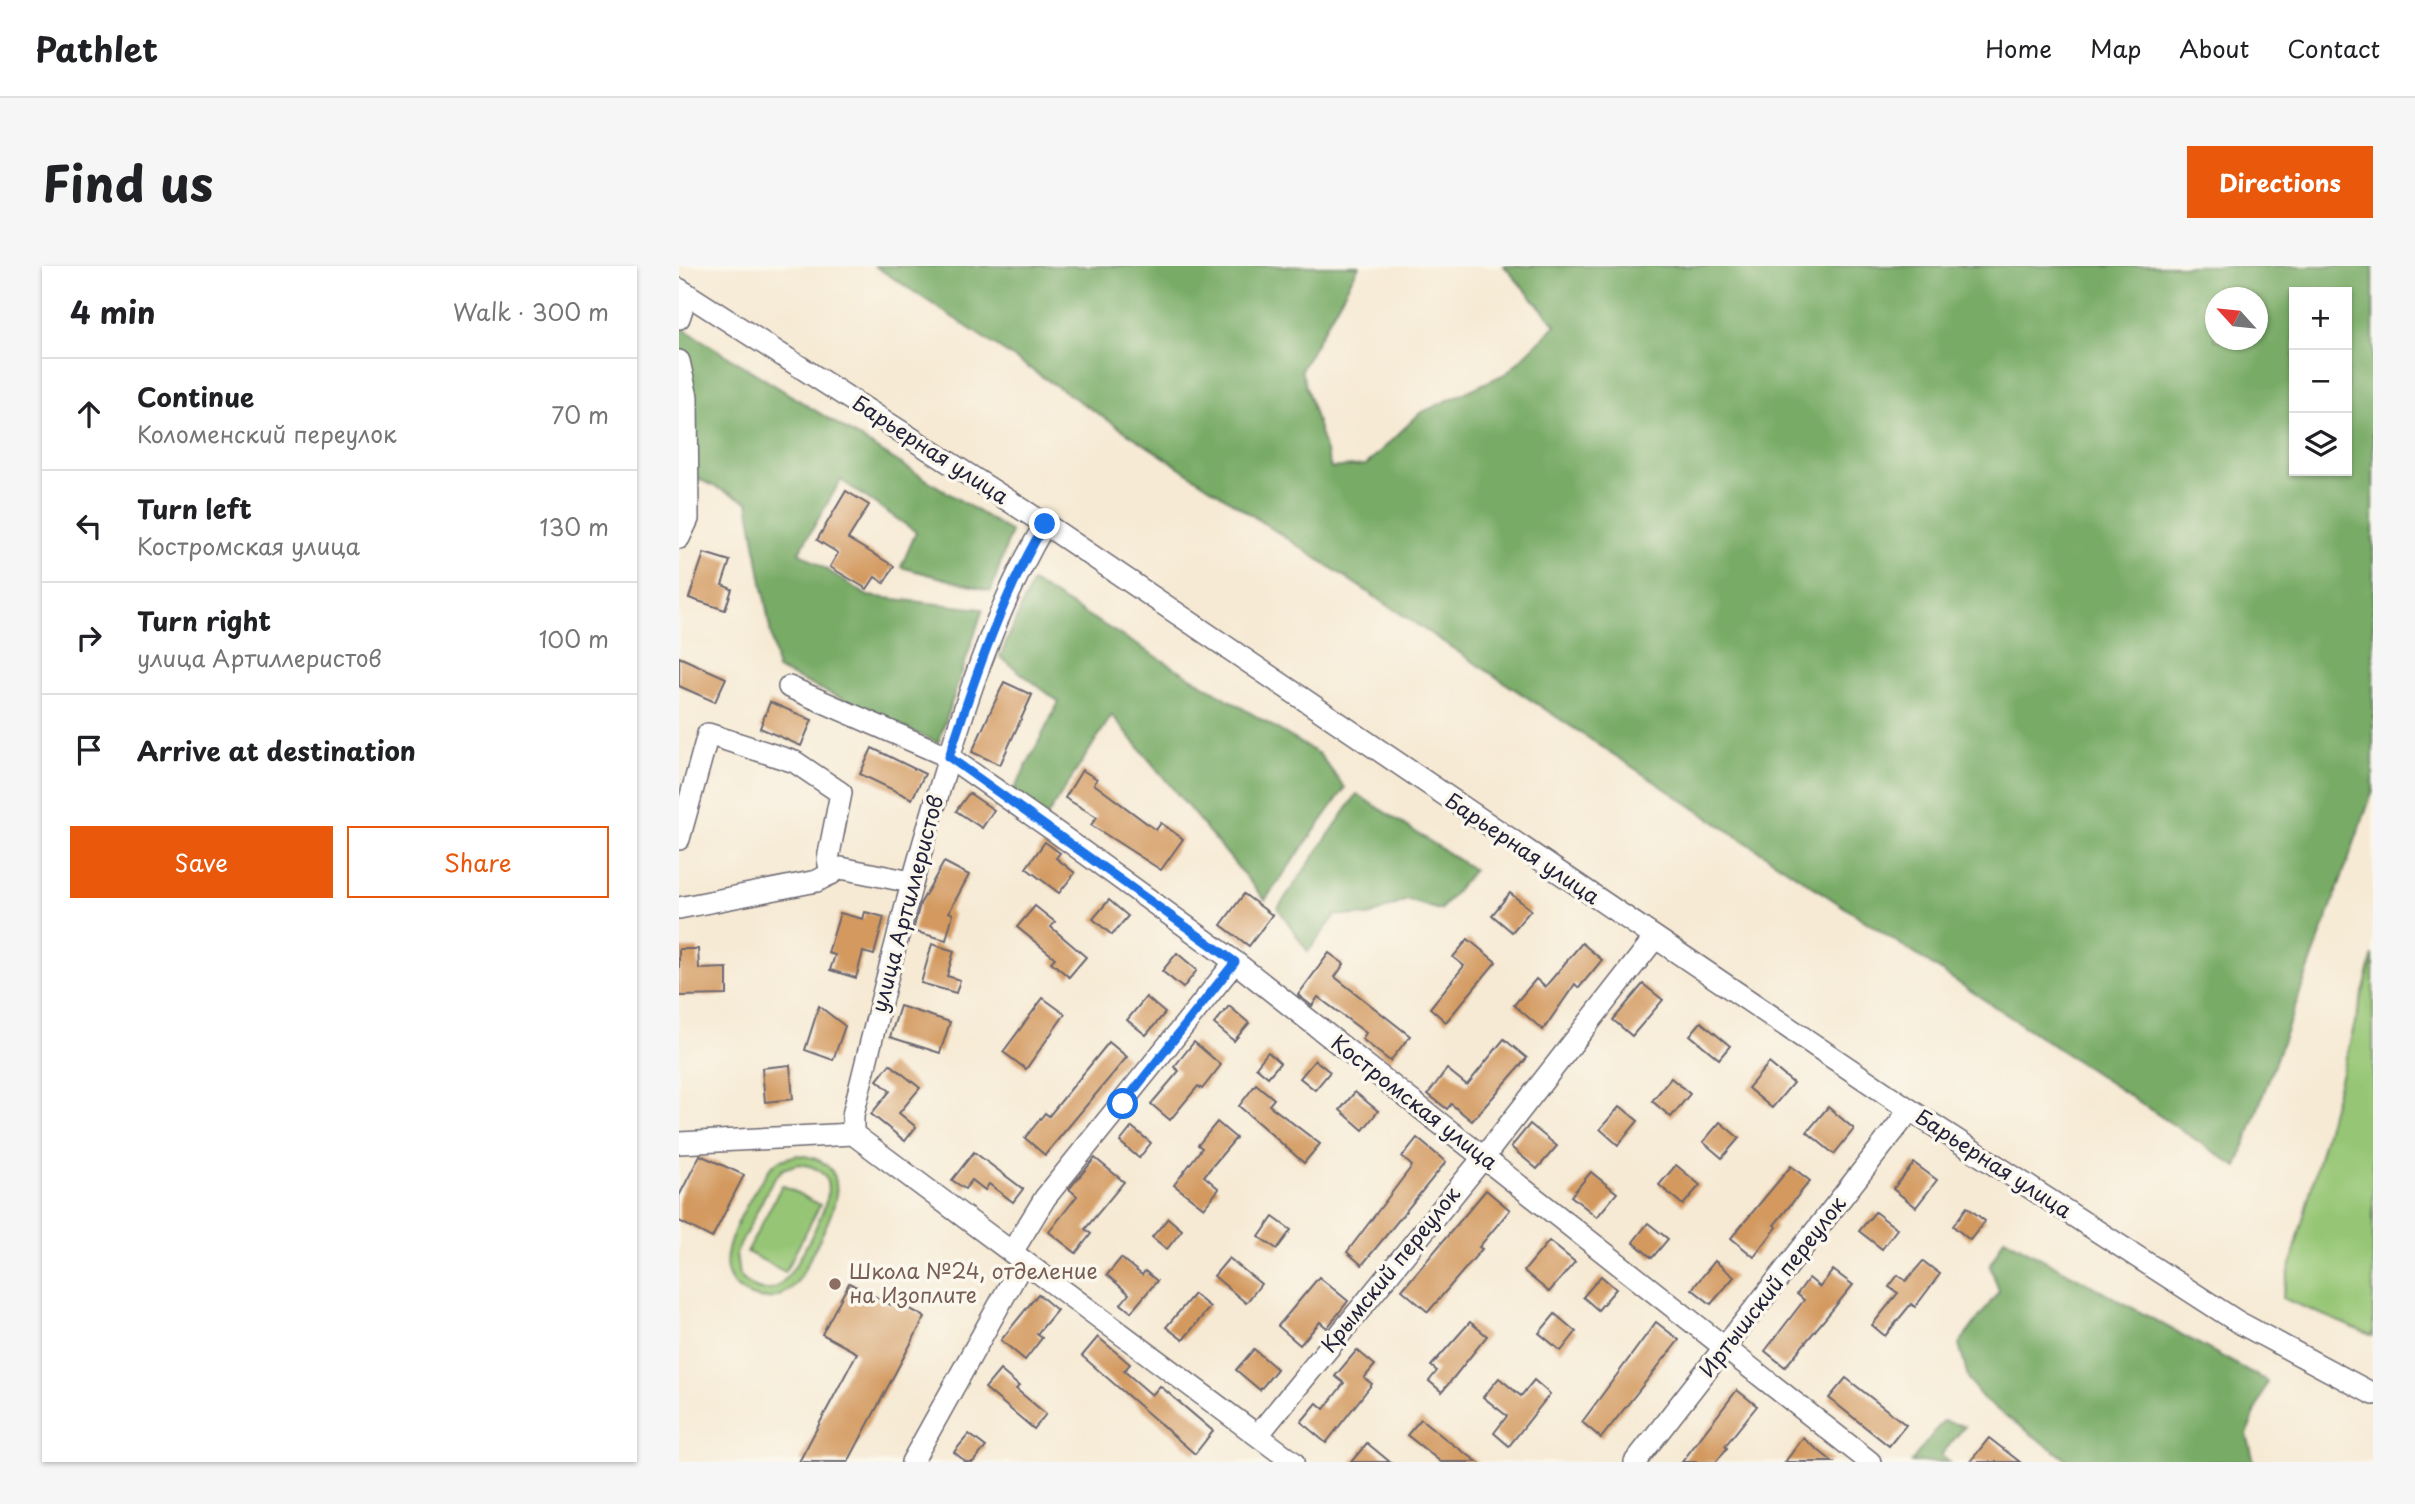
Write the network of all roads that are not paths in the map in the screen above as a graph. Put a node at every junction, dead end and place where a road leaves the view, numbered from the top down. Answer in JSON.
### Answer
{"nodes":[{"id":1,"x":683,"y":292,"type":"edge"},
{"id":2,"x":679,"y":318,"type":"edge"},
{"id":3,"x":679,"y":361,"type":"edge"},
{"id":4,"x":1045,"y":524,"type":"junction"},
{"id":5,"x":679,"y":538,"type":"edge"},
{"id":6,"x":789,"y":687,"type":"dead end"},
{"id":7,"x":949,"y":757,"type":"junction"},
{"id":8,"x":679,"y":839,"type":"edge"},
{"id":9,"x":831,"y":874,"type":"junction"},
{"id":10,"x":911,"y":882,"type":"junction"},
{"id":11,"x":679,"y":908,"type":"edge"},
{"id":12,"x":1654,"y":939,"type":"junction"},
{"id":13,"x":1235,"y":962,"type":"junction"},
{"id":14,"x":1910,"y":1110,"type":"junction"},
{"id":15,"x":853,"y":1134,"type":"junction"},
{"id":16,"x":679,"y":1143,"type":"edge"},
{"id":17,"x":1483,"y":1158,"type":"junction"},
{"id":18,"x":1018,"y":1257,"type":"junction"},
{"id":19,"x":1725,"y":1350,"type":"junction"},
{"id":20,"x":2373,"y":1394,"type":"edge"},
{"id":21,"x":1258,"y":1435,"type":"junction"},
{"id":22,"x":912,"y":1462,"type":"edge"},
{"id":23,"x":1293,"y":1462,"type":"edge"},
{"id":24,"x":1635,"y":1462,"type":"edge"},
{"id":25,"x":1870,"y":1462,"type":"edge"}],
"edges":[{"from":1,"to":2,"type":"street"},
{"from":1,"to":4,"type":"street","name":"Барьерная улица"},
{"from":3,"to":5,"type":"street"},
{"from":4,"to":7,"type":"street","name":"улица Артиллеристов"},
{"from":4,"to":12,"type":"street","name":"Барьерная улица"},
{"from":6,"to":7,"type":"street","name":"Костромская улица"},
{"from":7,"to":10,"type":"street","name":"улица Артиллеристов"},
{"from":7,"to":13,"type":"street","name":"Костромская улица"},
{"from":8,"to":9,"type":"street"},
{"from":9,"to":10,"type":"street"},
{"from":9,"to":11,"type":"street"},
{"from":10,"to":15,"type":"street","name":"улица Артиллеристов"},
{"from":12,"to":14,"type":"street","name":"Барьерная улица"},
{"from":12,"to":17,"type":"street","name":"Крымский переулок"},
{"from":13,"to":17,"type":"street","name":"Костромская улица"},
{"from":13,"to":18,"type":"street"},
{"from":14,"to":19,"type":"street","name":"Иртышский переулок"},
{"from":14,"to":20,"type":"street","name":"Барьерная улица"},
{"from":15,"to":16,"type":"street"},
{"from":15,"to":18,"type":"street"},
{"from":17,"to":19,"type":"street","name":"Костромская улица"},
{"from":17,"to":21,"type":"street","name":"Крымский переулок"},
{"from":18,"to":21,"type":"street"},
{"from":18,"to":22,"type":"street"},
{"from":19,"to":24,"type":"street","name":"Иртышский переулок"},
{"from":19,"to":25,"type":"street","name":"Костромская улица"},
{"from":21,"to":23,"type":"street"}]}
